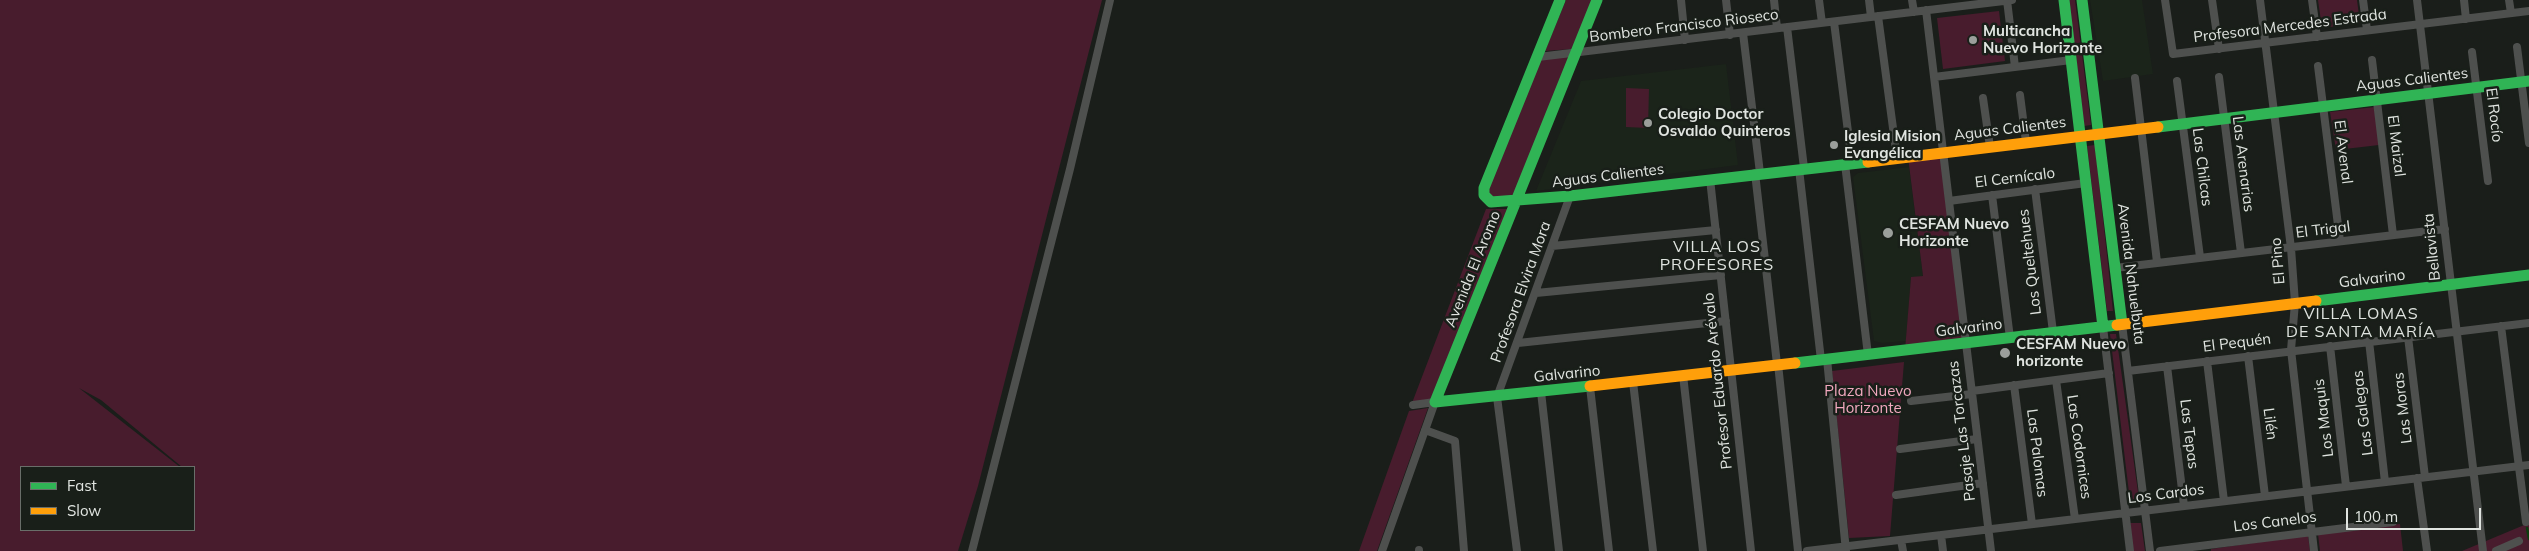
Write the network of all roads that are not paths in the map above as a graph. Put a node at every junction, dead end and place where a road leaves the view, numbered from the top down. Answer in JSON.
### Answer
{"nodes":[{"id":1,"x":1110,"y":0,"type":"edge"},
{"id":2,"x":1560,"y":0,"type":"edge"},
{"id":3,"x":1597,"y":0,"type":"edge"},
{"id":4,"x":1680,"y":0,"type":"edge"},
{"id":5,"x":1726,"y":0,"type":"edge"},
{"id":6,"x":1774,"y":0,"type":"edge"},
{"id":7,"x":1819,"y":0,"type":"edge"},
{"id":8,"x":1869,"y":0,"type":"edge"},
{"id":9,"x":1912,"y":0,"type":"edge"},
{"id":10,"x":2007,"y":0,"type":"edge"},
{"id":11,"x":2012,"y":0,"type":"edge"},
{"id":12,"x":2064,"y":0,"type":"edge"},
{"id":13,"x":2082,"y":0,"type":"edge"},
{"id":14,"x":2165,"y":0,"type":"edge"},
{"id":15,"x":2212,"y":0,"type":"edge"},
{"id":16,"x":2260,"y":0,"type":"edge"},
{"id":17,"x":2312,"y":0,"type":"edge"},
{"id":18,"x":2364,"y":0,"type":"edge"},
{"id":19,"x":2417,"y":0,"type":"edge"},
{"id":20,"x":2464,"y":0,"type":"edge"},
{"id":21,"x":2509,"y":0,"type":"edge"},
{"id":22,"x":1959,"y":3,"type":"edge"},
{"id":23,"x":1926,"y":10,"type":"junction"},
{"id":24,"x":2529,"y":11,"type":"edge"},
{"id":25,"x":1914,"y":12,"type":"junction"},
{"id":26,"x":2511,"y":13,"type":"junction"},
{"id":27,"x":1874,"y":17,"type":"junction"},
{"id":28,"x":2466,"y":18,"type":"junction"},
{"id":29,"x":1834,"y":22,"type":"junction"},
{"id":30,"x":1822,"y":23,"type":"junction"},
{"id":31,"x":2420,"y":24,"type":"junction"},
{"id":32,"x":1787,"y":27,"type":"junction"},
{"id":33,"x":1777,"y":28,"type":"junction"},
{"id":34,"x":2367,"y":30,"type":"junction"},
{"id":35,"x":1743,"y":33,"type":"junction"},
{"id":36,"x":1730,"y":34,"type":"junction"},
{"id":37,"x":2317,"y":36,"type":"junction"},
{"id":38,"x":1685,"y":40,"type":"junction"},
{"id":39,"x":2266,"y":43,"type":"junction"},
{"id":40,"x":2517,"y":47,"type":"dead end"},
{"id":41,"x":2218,"y":48,"type":"junction"},
{"id":42,"x":2472,"y":52,"type":"dead end"},
{"id":43,"x":1575,"y":53,"type":"junction"},
{"id":44,"x":1538,"y":57,"type":"junction"},
{"id":45,"x":2071,"y":60,"type":"junction"},
{"id":46,"x":2372,"y":60,"type":"dead end"},
{"id":47,"x":2318,"y":66,"type":"dead end"},
{"id":48,"x":2015,"y":67,"type":"junction"},
{"id":49,"x":1934,"y":77,"type":"junction"},
{"id":50,"x":2219,"y":77,"type":"dead end"},
{"id":51,"x":2135,"y":78,"type":"dead end"},
{"id":52,"x":2177,"y":80,"type":"dead end"},
{"id":53,"x":2525,"y":81,"type":"edge"},
{"id":54,"x":2476,"y":87,"type":"junction"},
{"id":55,"x":2429,"y":93,"type":"junction"},
{"id":56,"x":2020,"y":95,"type":"dead end"},
{"id":57,"x":1983,"y":98,"type":"dead end"},
{"id":58,"x":2377,"y":100,"type":"junction"},
{"id":59,"x":2323,"y":106,"type":"junction"},
{"id":60,"x":2275,"y":112,"type":"junction"},
{"id":61,"x":2224,"y":118,"type":"junction"},
{"id":62,"x":2183,"y":123,"type":"junction"},
{"id":63,"x":2141,"y":128,"type":"junction"},
{"id":64,"x":2098,"y":134,"type":"junction"},
{"id":65,"x":2080,"y":136,"type":"junction"},
{"id":66,"x":2026,"y":142,"type":"junction"},
{"id":67,"x":2529,"y":143,"type":"edge"},
{"id":68,"x":1990,"y":147,"type":"junction"},
{"id":69,"x":1943,"y":153,"type":"junction"},
{"id":70,"x":1896,"y":158,"type":"junction"},
{"id":71,"x":1848,"y":163,"type":"junction"},
{"id":72,"x":1802,"y":169,"type":"junction"},
{"id":73,"x":1758,"y":173,"type":"junction"},
{"id":74,"x":1710,"y":178,"type":"junction"},
{"id":75,"x":2488,"y":181,"type":"dead end"},
{"id":76,"x":2086,"y":183,"type":"junction"},
{"id":77,"x":2035,"y":189,"type":"junction"},
{"id":78,"x":1992,"y":195,"type":"junction"},
{"id":79,"x":1570,"y":196,"type":"junction"},
{"id":80,"x":1517,"y":200,"type":"junction"},
{"id":81,"x":1949,"y":200,"type":"junction"},
{"id":82,"x":1495,"y":202,"type":"joint"},
{"id":83,"x":2445,"y":229,"type":"junction"},
{"id":84,"x":1716,"y":230,"type":"junction"},
{"id":85,"x":2393,"y":235,"type":"junction"},
{"id":86,"x":2340,"y":241,"type":"junction"},
{"id":87,"x":1552,"y":246,"type":"junction"},
{"id":88,"x":2291,"y":248,"type":"junction"},
{"id":89,"x":2241,"y":253,"type":"junction"},
{"id":90,"x":2200,"y":257,"type":"junction"},
{"id":91,"x":2157,"y":262,"type":"junction"},
{"id":92,"x":2115,"y":268,"type":"junction"},
{"id":93,"x":1720,"y":275,"type":"junction"},
{"id":94,"x":2529,"y":275,"type":"edge"},
{"id":95,"x":2450,"y":285,"type":"junction"},
{"id":96,"x":1536,"y":293,"type":"junction"},
{"id":97,"x":2295,"y":303,"type":"junction"},
{"id":98,"x":1726,"y":321,"type":"junction"},
{"id":99,"x":2529,"y":323,"type":"edge"},
{"id":100,"x":2122,"y":324,"type":"junction"},
{"id":101,"x":2500,"y":326,"type":"junction"},
{"id":102,"x":2103,"y":327,"type":"junction"},
{"id":103,"x":2053,"y":332,"type":"junction"},
{"id":104,"x":2456,"y":332,"type":"junction"},
{"id":105,"x":2408,"y":337,"type":"junction"},
{"id":106,"x":2010,"y":338,"type":"junction"},
{"id":107,"x":2369,"y":342,"type":"junction"},
{"id":108,"x":1966,"y":343,"type":"junction"},
{"id":109,"x":1518,"y":344,"type":"junction"},
{"id":110,"x":2330,"y":346,"type":"junction"},
{"id":111,"x":2291,"y":350,"type":"junction"},
{"id":112,"x":1868,"y":355,"type":"junction"},
{"id":113,"x":2248,"y":356,"type":"junction"},
{"id":114,"x":1824,"y":360,"type":"junction"},
{"id":115,"x":2208,"y":361,"type":"junction"},
{"id":116,"x":1777,"y":364,"type":"junction"},
{"id":117,"x":2167,"y":366,"type":"junction"},
{"id":118,"x":1731,"y":370,"type":"junction"},
{"id":119,"x":2128,"y":371,"type":"junction"},
{"id":120,"x":2109,"y":373,"type":"junction"},
{"id":121,"x":1683,"y":376,"type":"junction"},
{"id":122,"x":2056,"y":380,"type":"junction"},
{"id":123,"x":1633,"y":382,"type":"junction"},
{"id":124,"x":2014,"y":385,"type":"junction"},
{"id":125,"x":1590,"y":387,"type":"junction"},
{"id":126,"x":1541,"y":392,"type":"junction"},
{"id":127,"x":1972,"y":392,"type":"junction"},
{"id":128,"x":1497,"y":397,"type":"junction"},
{"id":129,"x":1911,"y":401,"type":"dead end"},
{"id":130,"x":1435,"y":402,"type":"junction"},
{"id":131,"x":1413,"y":405,"type":"dead end"},
{"id":132,"x":1425,"y":430,"type":"junction"},
{"id":133,"x":1977,"y":439,"type":"junction"},
{"id":134,"x":1900,"y":449,"type":"dead end"},
{"id":135,"x":2529,"y":464,"type":"edge"},
{"id":136,"x":2519,"y":466,"type":"junction"},
{"id":137,"x":2473,"y":471,"type":"junction"},
{"id":138,"x":2421,"y":477,"type":"junction"},
{"id":139,"x":2386,"y":482,"type":"junction"},
{"id":140,"x":1982,"y":483,"type":"junction"},
{"id":141,"x":2346,"y":486,"type":"junction"},
{"id":142,"x":2307,"y":491,"type":"junction"},
{"id":143,"x":1896,"y":494,"type":"dead end"},
{"id":144,"x":2265,"y":496,"type":"junction"},
{"id":145,"x":2224,"y":501,"type":"junction"},
{"id":146,"x":2184,"y":506,"type":"junction"},
{"id":147,"x":2145,"y":510,"type":"junction"},
{"id":148,"x":2126,"y":513,"type":"junction"},
{"id":149,"x":2075,"y":519,"type":"junction"},
{"id":150,"x":2393,"y":522,"type":"dead end"},
{"id":151,"x":2526,"y":522,"type":"dead end"},
{"id":152,"x":2032,"y":524,"type":"junction"},
{"id":153,"x":1988,"y":529,"type":"junction"},
{"id":154,"x":2312,"y":531,"type":"junction"},
{"id":155,"x":1942,"y":535,"type":"junction"},
{"id":156,"x":1901,"y":540,"type":"junction"},
{"id":157,"x":2519,"y":541,"type":"dead end"},
{"id":158,"x":1845,"y":549,"type":"edge"},
{"id":159,"x":2192,"y":549,"type":"edge"},
{"id":160,"x":972,"y":551,"type":"edge"},
{"id":161,"x":1382,"y":551,"type":"edge"},
{"id":162,"x":1464,"y":551,"type":"edge"},
{"id":163,"x":1517,"y":551,"type":"edge"},
{"id":164,"x":1559,"y":551,"type":"edge"},
{"id":165,"x":1609,"y":551,"type":"edge"},
{"id":166,"x":1653,"y":551,"type":"edge"},
{"id":167,"x":1702,"y":551,"type":"edge"},
{"id":168,"x":1751,"y":551,"type":"edge"},
{"id":169,"x":1798,"y":551,"type":"edge"},
{"id":170,"x":1807,"y":551,"type":"edge"},
{"id":171,"x":1903,"y":551,"type":"edge"},
{"id":172,"x":1943,"y":551,"type":"edge"},
{"id":173,"x":1991,"y":551,"type":"edge"},
{"id":174,"x":2130,"y":551,"type":"edge"},
{"id":175,"x":2150,"y":551,"type":"edge"},
{"id":176,"x":2160,"y":551,"type":"edge"},
{"id":177,"x":2314,"y":551,"type":"edge"},
{"id":178,"x":2428,"y":551,"type":"edge"},
{"id":179,"x":2483,"y":551,"type":"edge"},
{"id":180,"x":2496,"y":551,"type":"edge"}],
"edges":[{"from":1,"to":160,"type":"street"},
{"from":2,"to":44,"type":"street","name":"Avenida El Aromo"},
{"from":3,"to":43,"type":"street","name":"Avenida El Aromo"},
{"from":4,"to":38,"type":"street"},
{"from":5,"to":36,"type":"street"},
{"from":6,"to":33,"type":"street"},
{"from":7,"to":30,"type":"street"},
{"from":8,"to":27,"type":"street"},
{"from":9,"to":25,"type":"street"},
{"from":10,"to":11,"type":"street","name":"Bombero Francisco Rioseco"},
{"from":10,"to":22,"type":"street","name":"Bombero Francisco Rioseco"},
{"from":10,"to":48,"type":"street"},
{"from":12,"to":45,"type":"street"},
{"from":13,"to":64,"type":"street","name":"Avenida Nahuelbuta"},
{"from":14,"to":41,"type":"street","name":"Profesora Mercedes Estrada"},
{"from":15,"to":41,"type":"street"},
{"from":16,"to":39,"type":"street","name":"El Pino"},
{"from":17,"to":37,"type":"street"},
{"from":18,"to":34,"type":"street"},
{"from":19,"to":31,"type":"street","name":"Bellavista"},
{"from":20,"to":28,"type":"street"},
{"from":21,"to":26,"type":"street"},
{"from":22,"to":23,"type":"street","name":"Bombero Francisco Rioseco"},
{"from":23,"to":25,"type":"street","name":"Bombero Francisco Rioseco"},
{"from":23,"to":49,"type":"street","name":"Pasaje Las Torcazas"},
{"from":24,"to":26,"type":"street","name":"Profesora Mercedes Estrada"},
{"from":25,"to":27,"type":"street","name":"Bombero Francisco Rioseco"},
{"from":26,"to":28,"type":"street","name":"Profesora Mercedes Estrada"},
{"from":27,"to":29,"type":"street","name":"Bombero Francisco Rioseco"},
{"from":27,"to":70,"type":"street"},
{"from":28,"to":31,"type":"street","name":"Profesora Mercedes Estrada"},
{"from":29,"to":30,"type":"street","name":"Bombero Francisco Rioseco"},
{"from":29,"to":71,"type":"street"},
{"from":30,"to":32,"type":"street","name":"Bombero Francisco Rioseco"},
{"from":31,"to":34,"type":"street","name":"Profesora Mercedes Estrada"},
{"from":31,"to":55,"type":"street","name":"Bellavista"},
{"from":32,"to":33,"type":"street","name":"Bombero Francisco Rioseco"},
{"from":32,"to":72,"type":"street"},
{"from":33,"to":35,"type":"street","name":"Bombero Francisco Rioseco"},
{"from":34,"to":37,"type":"street","name":"Profesora Mercedes Estrada"},
{"from":35,"to":36,"type":"street","name":"Bombero Francisco Rioseco"},
{"from":35,"to":73,"type":"street"},
{"from":36,"to":38,"type":"street","name":"Bombero Francisco Rioseco"},
{"from":37,"to":39,"type":"street","name":"Profesora Mercedes Estrada"},
{"from":38,"to":43,"type":"street","name":"Bombero Francisco Rioseco"},
{"from":39,"to":41,"type":"street","name":"Profesora Mercedes Estrada"},
{"from":39,"to":60,"type":"street","name":"El Pino"},
{"from":40,"to":53,"type":"street"},
{"from":42,"to":54,"type":"street","name":"El Rocío"},
{"from":43,"to":44,"type":"street","name":"Bombero Francisco Rioseco"},
{"from":43,"to":80,"type":"street","name":"Avenida El Aromo"},
{"from":44,"to":82,"type":"street","name":"Avenida El Aromo"},
{"from":45,"to":48,"type":"street"},
{"from":45,"to":65,"type":"street"},
{"from":46,"to":58,"type":"street","name":"El Maizal"},
{"from":47,"to":59,"type":"street","name":"El Avenal"},
{"from":48,"to":49,"type":"street"},
{"from":49,"to":69,"type":"street","name":"Pasaje Las Torcazas"},
{"from":50,"to":61,"type":"street","name":"Las Arenarias"},
{"from":51,"to":63,"type":"street"},
{"from":52,"to":62,"type":"street","name":"Las Chilcas"},
{"from":53,"to":54,"type":"street","name":"Aguas Calientes"},
{"from":53,"to":67,"type":"street"},
{"from":54,"to":55,"type":"street","name":"Aguas Calientes"},
{"from":54,"to":75,"type":"street","name":"El Rocío"},
{"from":55,"to":58,"type":"street","name":"Aguas Calientes"},
{"from":55,"to":83,"type":"street","name":"Bellavista"},
{"from":56,"to":66,"type":"street"},
{"from":57,"to":68,"type":"street"},
{"from":58,"to":59,"type":"street","name":"Aguas Calientes"},
{"from":58,"to":85,"type":"street","name":"El Maizal"},
{"from":59,"to":60,"type":"street","name":"Aguas Calientes"},
{"from":59,"to":86,"type":"street","name":"El Avenal"},
{"from":60,"to":61,"type":"street","name":"Aguas Calientes"},
{"from":60,"to":88,"type":"street","name":"El Pino"},
{"from":61,"to":62,"type":"street","name":"Aguas Calientes"},
{"from":61,"to":89,"type":"street","name":"Las Arenarias"},
{"from":62,"to":63,"type":"street","name":"Aguas Calientes"},
{"from":62,"to":90,"type":"street","name":"Las Chilcas"},
{"from":63,"to":64,"type":"street","name":"Aguas Calientes"},
{"from":63,"to":91,"type":"street"},
{"from":64,"to":65,"type":"street","name":"Aguas Calientes"},
{"from":64,"to":92,"type":"street","name":"Avenida Nahuelbuta"},
{"from":65,"to":66,"type":"street","name":"Aguas Calientes"},
{"from":65,"to":76,"type":"street"},
{"from":66,"to":68,"type":"street","name":"Aguas Calientes"},
{"from":68,"to":69,"type":"street","name":"Aguas Calientes"},
{"from":69,"to":70,"type":"street","name":"Aguas Calientes"},
{"from":69,"to":81,"type":"street","name":"Pasaje Las Torcazas"},
{"from":70,"to":71,"type":"street","name":"Aguas Calientes"},
{"from":71,"to":72,"type":"street","name":"Aguas Calientes"},
{"from":71,"to":112,"type":"street"},
{"from":72,"to":73,"type":"street","name":"Aguas Calientes"},
{"from":72,"to":114,"type":"street"},
{"from":73,"to":74,"type":"street","name":"Aguas Calientes"},
{"from":73,"to":116,"type":"street"},
{"from":74,"to":79,"type":"street","name":"Aguas Calientes"},
{"from":74,"to":84,"type":"street","name":"Profesor Eduardo Arévalo"},
{"from":76,"to":77,"type":"street","name":"El Cernícalo"},
{"from":76,"to":102,"type":"street"},
{"from":77,"to":78,"type":"street","name":"El Cernícalo"},
{"from":77,"to":103,"type":"street","name":"Los Queltehues"},
{"from":78,"to":81,"type":"street","name":"El Cernícalo"},
{"from":78,"to":106,"type":"street"},
{"from":79,"to":80,"type":"street","name":"Aguas Calientes"},
{"from":79,"to":87,"type":"street","name":"Profesora Elvira Mora"},
{"from":80,"to":82,"type":"street","name":"Aguas Calientes"},
{"from":80,"to":130,"type":"street","name":"Avenida El Aromo"},
{"from":81,"to":108,"type":"street","name":"Pasaje Las Torcazas"},
{"from":83,"to":85,"type":"street","name":"El Trigal"},
{"from":83,"to":95,"type":"street","name":"Bellavista"},
{"from":84,"to":87,"type":"street"},
{"from":84,"to":93,"type":"street","name":"Profesor Eduardo Arévalo"},
{"from":85,"to":86,"type":"street","name":"El Trigal"},
{"from":86,"to":88,"type":"street","name":"El Trigal"},
{"from":87,"to":96,"type":"street","name":"Profesora Elvira Mora"},
{"from":88,"to":89,"type":"street","name":"El Trigal"},
{"from":88,"to":97,"type":"street","name":"El Pino"},
{"from":89,"to":90,"type":"street","name":"El Trigal"},
{"from":90,"to":91,"type":"street","name":"El Trigal"},
{"from":91,"to":92,"type":"street","name":"El Trigal"},
{"from":92,"to":100,"type":"street","name":"Avenida Nahuelbuta"},
{"from":93,"to":96,"type":"street"},
{"from":93,"to":98,"type":"street","name":"Profesor Eduardo Arévalo"},
{"from":94,"to":95,"type":"street","name":"Galvarino"},
{"from":95,"to":97,"type":"street","name":"Galvarino"},
{"from":95,"to":104,"type":"street","name":"Bellavista"},
{"from":96,"to":109,"type":"street","name":"Profesora Elvira Mora"},
{"from":97,"to":100,"type":"street","name":"Galvarino"},
{"from":97,"to":111,"type":"street","name":"El Pino"},
{"from":98,"to":109,"type":"street"},
{"from":98,"to":118,"type":"street","name":"Profesor Eduardo Arévalo"},
{"from":99,"to":101,"type":"street","name":"El Pequén"},
{"from":100,"to":102,"type":"street","name":"Galvarino"},
{"from":100,"to":119,"type":"street","name":"Avenida Nahuelbuta"},
{"from":101,"to":104,"type":"street","name":"El Pequén"},
{"from":101,"to":136,"type":"street"},
{"from":102,"to":103,"type":"street","name":"Galvarino"},
{"from":102,"to":120,"type":"street"},
{"from":103,"to":106,"type":"street","name":"Galvarino"},
{"from":104,"to":105,"type":"street","name":"El Pequén"},
{"from":104,"to":137,"type":"street","name":"Bellavista"},
{"from":105,"to":107,"type":"street","name":"El Pequén"},
{"from":105,"to":138,"type":"street","name":"Las Moras"},
{"from":106,"to":108,"type":"street","name":"Galvarino"},
{"from":107,"to":110,"type":"street","name":"El Pequén"},
{"from":107,"to":139,"type":"street","name":"Las Galegas"},
{"from":108,"to":112,"type":"street","name":"Galvarino"},
{"from":108,"to":127,"type":"street","name":"Pasaje Las Torcazas"},
{"from":109,"to":128,"type":"street","name":"Profesora Elvira Mora"},
{"from":110,"to":111,"type":"street","name":"El Pequén"},
{"from":110,"to":141,"type":"street","name":"Los Maquis"},
{"from":111,"to":113,"type":"street","name":"El Pequén"},
{"from":111,"to":142,"type":"street","name":"El Pino"},
{"from":112,"to":114,"type":"street","name":"Galvarino"},
{"from":113,"to":115,"type":"street","name":"El Pequén"},
{"from":113,"to":144,"type":"street","name":"Lilén"},
{"from":114,"to":116,"type":"street","name":"Galvarino"},
{"from":114,"to":158,"type":"street"},
{"from":115,"to":117,"type":"street","name":"El Pequén"},
{"from":115,"to":145,"type":"street"},
{"from":116,"to":118,"type":"street","name":"Galvarino"},
{"from":116,"to":169,"type":"street"},
{"from":117,"to":119,"type":"street","name":"El Pequén"},
{"from":117,"to":146,"type":"street","name":"Las Tepas"},
{"from":118,"to":121,"type":"street","name":"Galvarino"},
{"from":118,"to":168,"type":"street","name":"Profesor Eduardo Arévalo"},
{"from":119,"to":147,"type":"street","name":"Avenida Nahuelbuta"},
{"from":120,"to":122,"type":"street"},
{"from":120,"to":148,"type":"street"},
{"from":121,"to":123,"type":"street","name":"Galvarino"},
{"from":121,"to":167,"type":"street"},
{"from":122,"to":124,"type":"street"},
{"from":122,"to":149,"type":"street","name":"Las Codornices"},
{"from":123,"to":125,"type":"street","name":"Galvarino"},
{"from":123,"to":166,"type":"street"},
{"from":124,"to":127,"type":"street"},
{"from":124,"to":152,"type":"street","name":"Las Palomas"},
{"from":125,"to":126,"type":"street","name":"Galvarino"},
{"from":125,"to":165,"type":"street"},
{"from":126,"to":128,"type":"street","name":"Galvarino"},
{"from":126,"to":164,"type":"street"},
{"from":127,"to":129,"type":"street"},
{"from":127,"to":133,"type":"street","name":"Pasaje Las Torcazas"},
{"from":128,"to":130,"type":"street","name":"Galvarino"},
{"from":128,"to":163,"type":"street"},
{"from":130,"to":131,"type":"street","name":"Galvarino"},
{"from":130,"to":132,"type":"street","name":"Avenida El Aromo"},
{"from":132,"to":161,"type":"street","name":"Avenida El Aromo"},
{"from":132,"to":162,"type":"street"},
{"from":133,"to":134,"type":"street"},
{"from":133,"to":140,"type":"street","name":"Pasaje Las Torcazas"},
{"from":135,"to":136,"type":"street","name":"Los Cardos"},
{"from":136,"to":137,"type":"street","name":"Los Cardos"},
{"from":136,"to":151,"type":"street"},
{"from":137,"to":138,"type":"street","name":"Los Cardos"},
{"from":137,"to":179,"type":"street","name":"Bellavista"},
{"from":138,"to":139,"type":"street","name":"Los Cardos"},
{"from":138,"to":178,"type":"street","name":"Las Moras"},
{"from":139,"to":141,"type":"street","name":"Los Cardos"},
{"from":140,"to":143,"type":"street"},
{"from":140,"to":153,"type":"street","name":"Pasaje Las Torcazas"},
{"from":141,"to":142,"type":"street","name":"Los Cardos"},
{"from":142,"to":144,"type":"street","name":"Los Cardos"},
{"from":142,"to":154,"type":"street","name":"El Pino"},
{"from":144,"to":145,"type":"street","name":"Los Cardos"},
{"from":145,"to":146,"type":"street","name":"Los Cardos"},
{"from":146,"to":147,"type":"street","name":"Los Cardos"},
{"from":147,"to":148,"type":"street","name":"Los Cardos"},
{"from":147,"to":175,"type":"street","name":"Avenida Nahuelbuta"},
{"from":148,"to":149,"type":"street","name":"Los Cardos"},
{"from":148,"to":174,"type":"street"},
{"from":149,"to":152,"type":"street","name":"Los Cardos"},
{"from":150,"to":154,"type":"street","name":"Los Canelos"},
{"from":152,"to":153,"type":"street","name":"Los Cardos"},
{"from":153,"to":155,"type":"street","name":"Los Cardos"},
{"from":153,"to":173,"type":"street","name":"Pasaje Las Torcazas"},
{"from":154,"to":159,"type":"street","name":"Los Canelos"},
{"from":154,"to":177,"type":"street","name":"El Pino"},
{"from":155,"to":156,"type":"street","name":"Los Cardos"},
{"from":155,"to":172,"type":"street"},
{"from":156,"to":158,"type":"street","name":"Los Cardos"},
{"from":156,"to":171,"type":"street"},
{"from":157,"to":180,"type":"street"},
{"from":158,"to":170,"type":"street","name":"Los Cardos"},
{"from":159,"to":176,"type":"street","name":"Los Canelos"}]}
